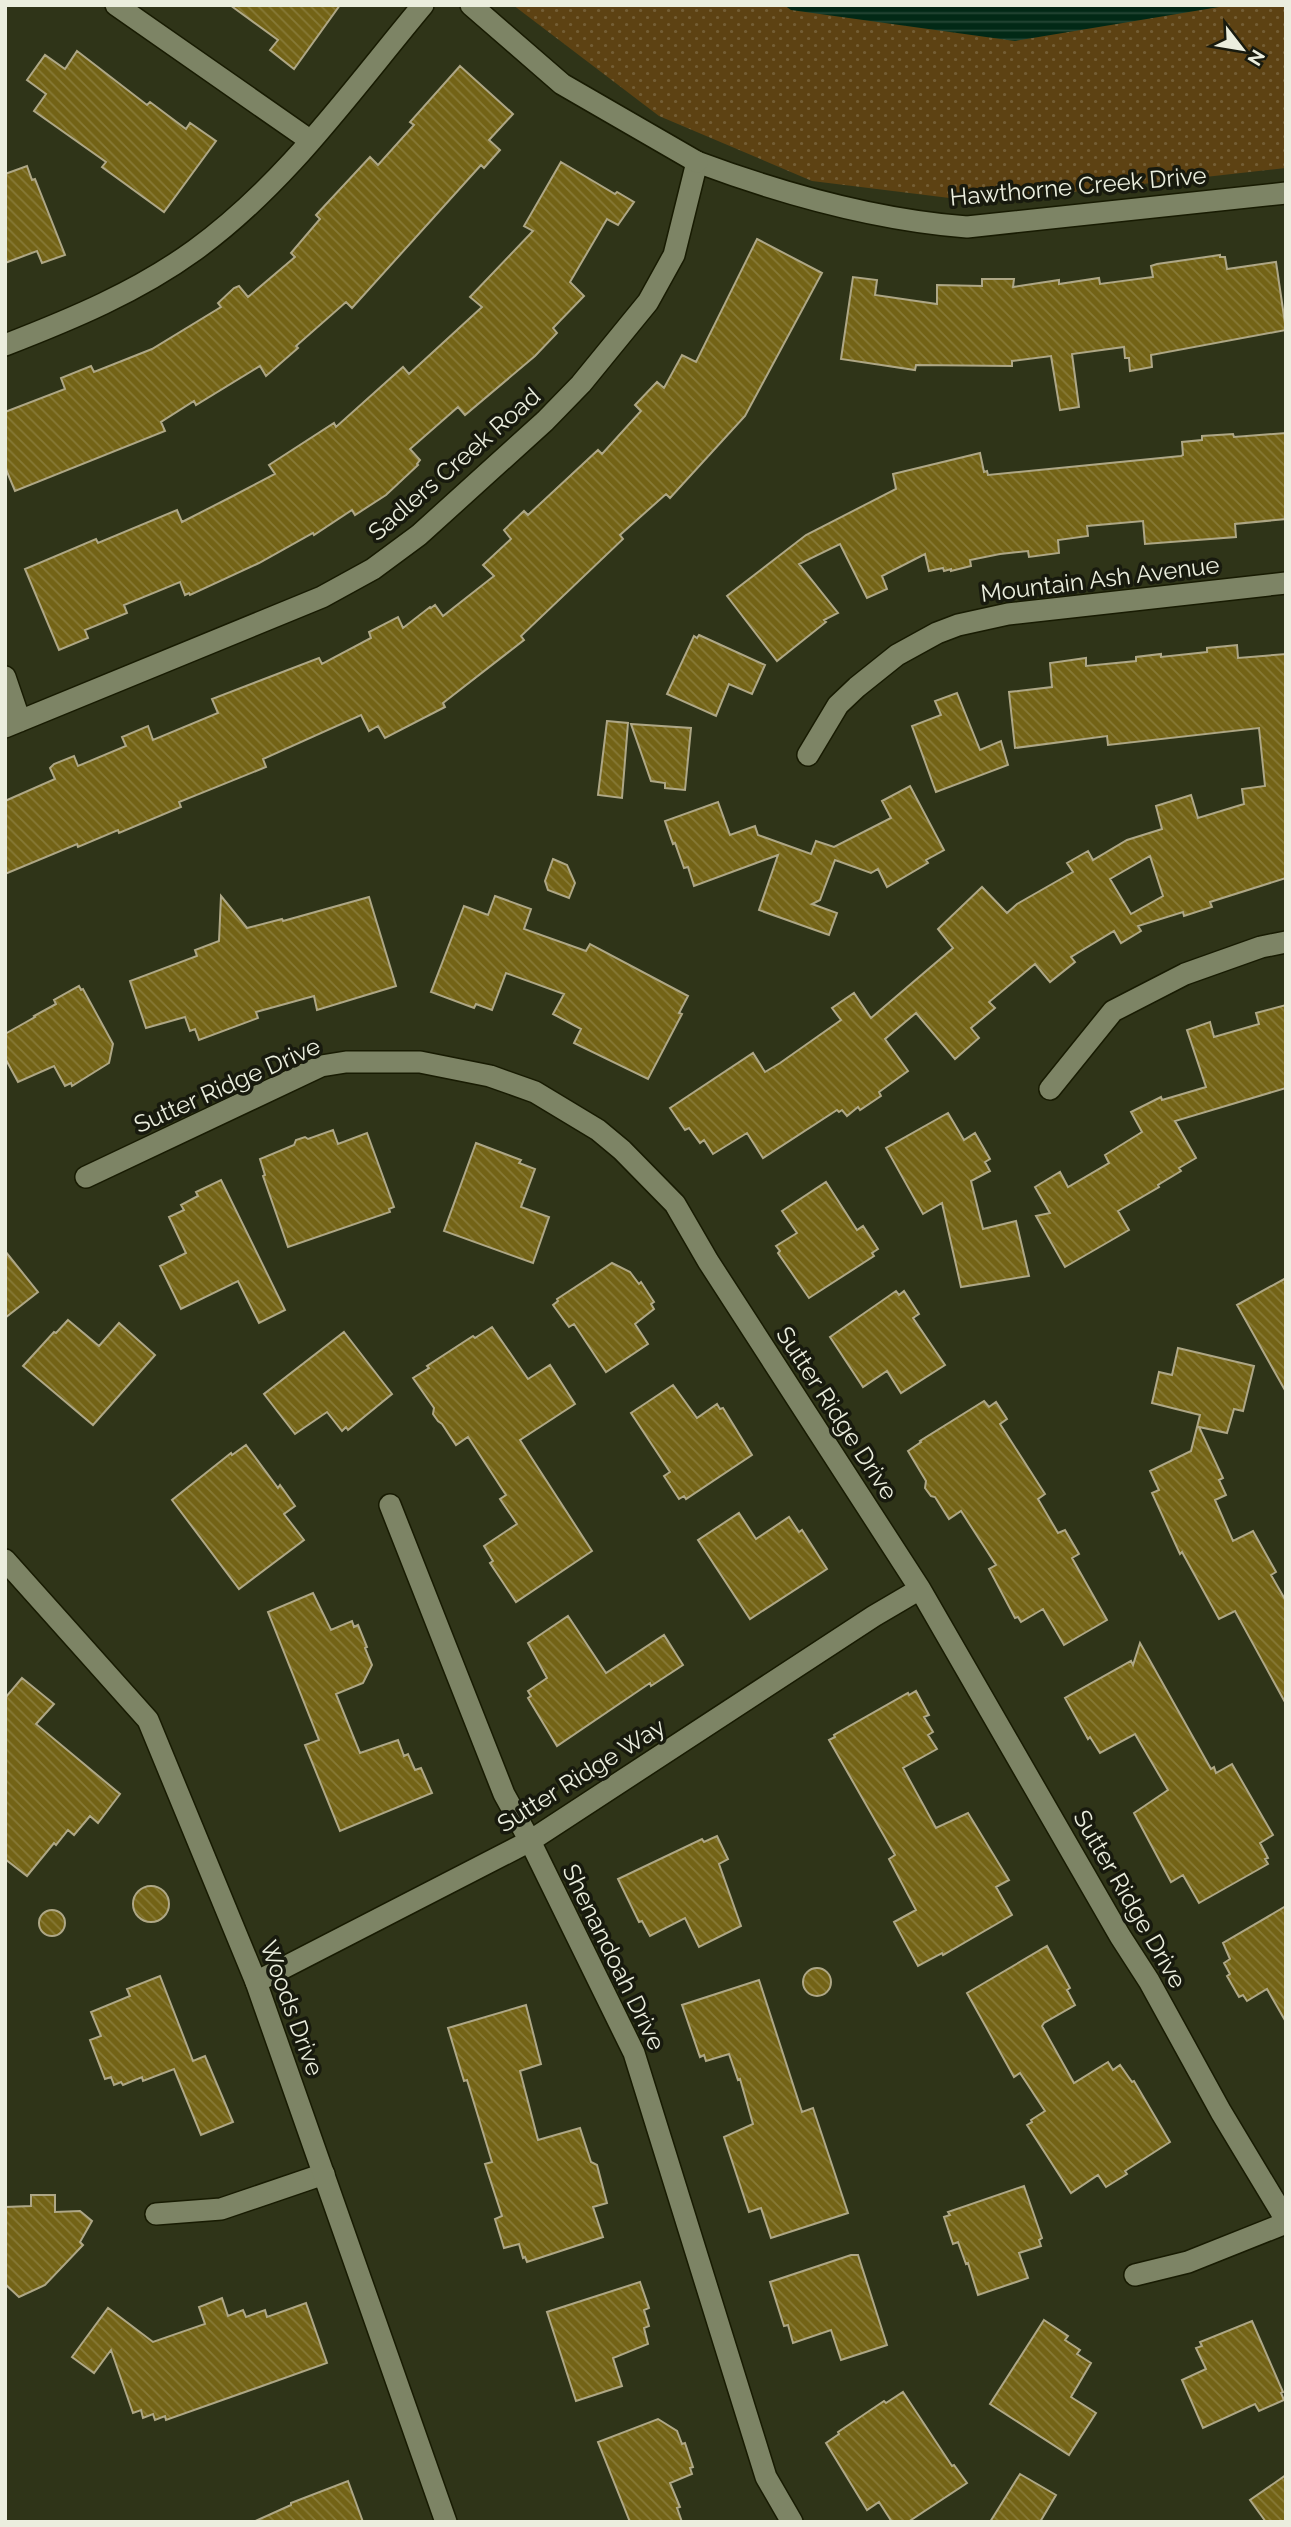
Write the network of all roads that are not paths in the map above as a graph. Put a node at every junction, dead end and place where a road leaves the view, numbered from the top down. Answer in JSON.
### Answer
{"nodes":[{"id":1,"x":116,"y":5,"type":"edge"},
{"id":2,"x":423,"y":5,"type":"edge"},
{"id":3,"x":471,"y":5,"type":"edge"},
{"id":4,"x":311,"y":141,"type":"junction"},
{"id":5,"x":697,"y":162,"type":"junction"},
{"id":6,"x":1286,"y":193,"type":"edge"},
{"id":7,"x":5,"y":345,"type":"edge"},
{"id":8,"x":1286,"y":583,"type":"edge"},
{"id":9,"x":5,"y":677,"type":"edge"},
{"id":10,"x":13,"y":724,"type":"edge"},
{"id":11,"x":808,"y":755,"type":"dead end"},
{"id":12,"x":1286,"y":942,"type":"edge"},
{"id":13,"x":1050,"y":1089,"type":"dead end"},
{"id":14,"x":86,"y":1177,"type":"dead end"},
{"id":15,"x":390,"y":1504,"type":"dead end"},
{"id":16,"x":6,"y":1563,"type":"edge"},
{"id":17,"x":920,"y":1589,"type":"junction"},
{"id":18,"x":530,"y":1842,"type":"junction"},
{"id":19,"x":257,"y":1982,"type":"junction"},
{"id":20,"x":324,"y":2174,"type":"junction"},
{"id":21,"x":156,"y":2214,"type":"dead end"},
{"id":22,"x":1286,"y":2222,"type":"edge"},
{"id":23,"x":1135,"y":2275,"type":"dead end"},
{"id":24,"x":446,"y":2522,"type":"edge"},
{"id":25,"x":792,"y":2522,"type":"edge"}],
"edges":[{"from":1,"to":4,"type":"street"},
{"from":2,"to":4,"type":"street"},
{"from":3,"to":5,"type":"street","name":"Hawthorne Creek Drive"},
{"from":4,"to":7,"type":"street"},
{"from":5,"to":6,"type":"street","name":"Hawthorne Creek Drive"},
{"from":5,"to":10,"type":"street","name":"Sadlers Creek Road"},
{"from":8,"to":11,"type":"street","name":"Mountain Ash Avenue"},
{"from":9,"to":10,"type":"street"},
{"from":12,"to":13,"type":"street"},
{"from":14,"to":17,"type":"street","name":"Sutter Ridge Drive"},
{"from":15,"to":18,"type":"street","name":"Shenandoah Drive"},
{"from":16,"to":19,"type":"street","name":"Woods Drive"},
{"from":17,"to":18,"type":"street","name":"Sutter Ridge Way"},
{"from":17,"to":22,"type":"street","name":"Sutter Ridge Drive"},
{"from":18,"to":19,"type":"street","name":"Sutter Ridge Way"},
{"from":18,"to":25,"type":"street","name":"Shenandoah Drive"},
{"from":19,"to":20,"type":"street","name":"Woods Drive"},
{"from":20,"to":21,"type":"street"},
{"from":20,"to":24,"type":"street","name":"Woods Drive"},
{"from":22,"to":23,"type":"street"}]}
